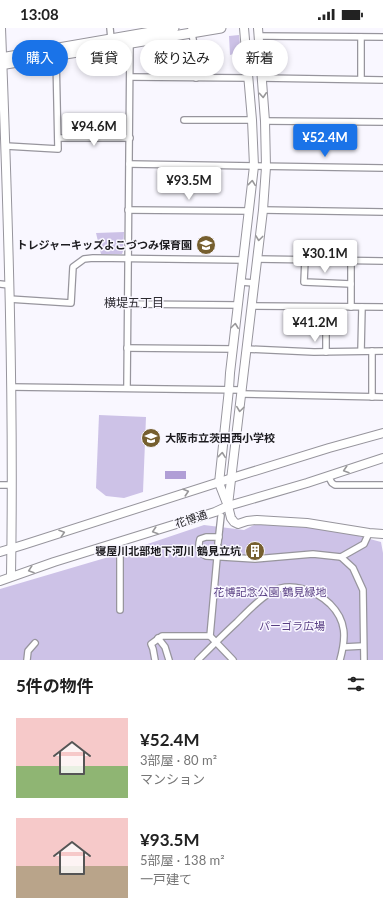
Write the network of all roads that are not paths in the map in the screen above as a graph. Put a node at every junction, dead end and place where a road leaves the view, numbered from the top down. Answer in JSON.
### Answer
{"nodes":[{"id":1,"x":1,"y":28,"type":"edge"},
{"id":2,"x":110,"y":28,"type":"edge"},
{"id":3,"x":174,"y":28,"type":"edge"},
{"id":4,"x":221,"y":28,"type":"edge"},
{"id":5,"x":244,"y":28,"type":"edge"},
{"id":6,"x":191,"y":30,"type":"edge"},
{"id":7,"x":258,"y":32,"type":"edge"},
{"id":8,"x":361,"y":36,"type":"junction"},
{"id":9,"x":383,"y":37,"type":"edge"},
{"id":10,"x":111,"y":39,"type":"junction"},
{"id":11,"x":130,"y":40,"type":"junction"},
{"id":12,"x":12,"y":60,"type":"edge"},
{"id":13,"x":1,"y":61,"type":"edge"},
{"id":14,"x":56,"y":76,"type":"edge"},
{"id":15,"x":130,"y":77,"type":"joint"},
{"id":16,"x":196,"y":78,"type":"junction"},
{"id":17,"x":248,"y":78,"type":"junction"},
{"id":18,"x":262,"y":78,"type":"junction"},
{"id":19,"x":361,"y":79,"type":"junction"},
{"id":20,"x":383,"y":80,"type":"edge"},
{"id":21,"x":184,"y":120,"type":"dead end"},
{"id":22,"x":252,"y":120,"type":"junction"},
{"id":23,"x":265,"y":121,"type":"junction"},
{"id":24,"x":383,"y":122,"type":"edge"},
{"id":25,"x":58,"y":138,"type":"junction"},
{"id":26,"x":130,"y":138,"type":"junction"},
{"id":27,"x":6,"y":146,"type":"junction"},
{"id":28,"x":129,"y":164,"type":"junction"},
{"id":29,"x":254,"y":166,"type":"junction"},
{"id":30,"x":266,"y":167,"type":"junction"},
{"id":31,"x":383,"y":168,"type":"edge"},
{"id":32,"x":128,"y":210,"type":"junction"},
{"id":33,"x":263,"y":210,"type":"junction"},
{"id":34,"x":249,"y":211,"type":"junction"},
{"id":35,"x":383,"y":212,"type":"edge"},
{"id":36,"x":128,"y":257,"type":"junction"},
{"id":37,"x":257,"y":259,"type":"junction"},
{"id":38,"x":243,"y":260,"type":"junction"},
{"id":39,"x":305,"y":260,"type":"junction"},
{"id":40,"x":351,"y":260,"type":"junction"},
{"id":41,"x":383,"y":261,"type":"edge"},
{"id":42,"x":241,"y":282,"type":"junction"},
{"id":43,"x":254,"y":283,"type":"junction"},
{"id":44,"x":0,"y":284,"type":"edge"},
{"id":45,"x":351,"y":284,"type":"junction"},
{"id":46,"x":9,"y":285,"type":"junction"},
{"id":47,"x":9,"y":298,"type":"junction"},
{"id":48,"x":127,"y":304,"type":"junction"},
{"id":49,"x":238,"y":305,"type":"junction"},
{"id":50,"x":252,"y":306,"type":"junction"},
{"id":51,"x":326,"y":307,"type":"junction"},
{"id":52,"x":351,"y":307,"type":"junction"},
{"id":53,"x":362,"y":307,"type":"junction"},
{"id":54,"x":383,"y":307,"type":"edge"},
{"id":55,"x":127,"y":348,"type":"junction"},
{"id":56,"x":233,"y":349,"type":"junction"},
{"id":57,"x":246,"y":349,"type":"junction"},
{"id":58,"x":361,"y":351,"type":"junction"},
{"id":59,"x":372,"y":351,"type":"junction"},
{"id":60,"x":383,"y":351,"type":"edge"},
{"id":61,"x":326,"y":352,"type":"junction"},
{"id":62,"x":12,"y":387,"type":"junction"},
{"id":63,"x":127,"y":388,"type":"junction"},
{"id":64,"x":230,"y":389,"type":"junction"},
{"id":65,"x":242,"y":392,"type":"junction"},
{"id":66,"x":372,"y":397,"type":"junction"},
{"id":67,"x":383,"y":397,"type":"edge"},
{"id":68,"x":383,"y":434,"type":"edge"},
{"id":69,"x":383,"y":458,"type":"edge"},
{"id":70,"x":328,"y":476,"type":"junction"},
{"id":71,"x":232,"y":478,"type":"junction"},
{"id":72,"x":219,"y":482,"type":"junction"},
{"id":73,"x":0,"y":485,"type":"edge"},
{"id":74,"x":12,"y":485,"type":"junction"},
{"id":75,"x":383,"y":485,"type":"edge"},
{"id":76,"x":228,"y":506,"type":"junction"},
{"id":77,"x":221,"y":516,"type":"dead end"},
{"id":78,"x":369,"y":533,"type":"junction"},
{"id":79,"x":383,"y":534,"type":"edge"},
{"id":80,"x":218,"y":542,"type":"junction"},
{"id":81,"x":12,"y":548,"type":"junction"},
{"id":82,"x":120,"y":549,"type":"dead end"},
{"id":83,"x":0,"y":552,"type":"edge"},
{"id":84,"x":341,"y":557,"type":"junction"},
{"id":85,"x":217,"y":558,"type":"junction"},
{"id":86,"x":11,"y":576,"type":"junction"},
{"id":87,"x":0,"y":581,"type":"edge"},
{"id":88,"x":120,"y":610,"type":"dead end"},
{"id":89,"x":210,"y":636,"type":"junction"},
{"id":90,"x":158,"y":638,"type":"junction"},
{"id":91,"x":216,"y":642,"type":"junction"},
{"id":92,"x":35,"y":643,"type":"dead end"},
{"id":93,"x":363,"y":646,"type":"junction"},
{"id":94,"x":344,"y":647,"type":"junction"},
{"id":95,"x":27,"y":660,"type":"edge"},
{"id":96,"x":155,"y":660,"type":"edge"},
{"id":97,"x":169,"y":660,"type":"edge"},
{"id":98,"x":198,"y":660,"type":"edge"},
{"id":99,"x":233,"y":660,"type":"edge"},
{"id":100,"x":340,"y":660,"type":"edge"},
{"id":101,"x":364,"y":660,"type":"edge"}],
"edges":[{"from":1,"to":13,"type":"street"},
{"from":2,"to":10,"type":"street"},
{"from":3,"to":11,"type":"main road"},
{"from":4,"to":6,"type":"main road"},
{"from":5,"to":17,"type":"street"},
{"from":6,"to":11,"type":"main road"},
{"from":6,"to":16,"type":"street"},
{"from":7,"to":8,"type":"street"},
{"from":7,"to":18,"type":"street"},
{"from":8,"to":9,"type":"street"},
{"from":8,"to":19,"type":"street"},
{"from":10,"to":11,"type":"main road"},
{"from":10,"to":13,"type":"main road"},
{"from":12,"to":13,"type":"main road"},
{"from":13,"to":27,"type":"street"},
{"from":14,"to":25,"type":"street"},
{"from":15,"to":16,"type":"street"},
{"from":15,"to":26,"type":"street"},
{"from":16,"to":17,"type":"street"},
{"from":17,"to":22,"type":"street"},
{"from":18,"to":19,"type":"street"},
{"from":18,"to":23,"type":"street","one_way":true},
{"from":19,"to":20,"type":"street"},
{"from":21,"to":22,"type":"street"},
{"from":22,"to":29,"type":"street"},
{"from":23,"to":24,"type":"street"},
{"from":23,"to":30,"type":"street"},
{"from":25,"to":26,"type":"street"},
{"from":25,"to":27,"type":"street"},
{"from":26,"to":28,"type":"street"},
{"from":27,"to":46,"type":"street"},
{"from":28,"to":29,"type":"street"},
{"from":28,"to":32,"type":"street"},
{"from":29,"to":30,"type":"street"},
{"from":34,"to":29,"type":"street","one_way":true},
{"from":30,"to":31,"type":"street"},
{"from":30,"to":33,"type":"street"},
{"from":32,"to":34,"type":"street"},
{"from":32,"to":36,"type":"street"},
{"from":33,"to":35,"type":"street"},
{"from":33,"to":37,"type":"street","one_way":true},
{"from":34,"to":38,"type":"street"},
{"from":36,"to":38,"type":"street"},
{"from":36,"to":47,"type":"street"},
{"from":36,"to":48,"type":"street"},
{"from":37,"to":39,"type":"street"},
{"from":37,"to":43,"type":"street"},
{"from":38,"to":42,"type":"street"},
{"from":39,"to":40,"type":"street"},
{"from":39,"to":45,"type":"street"},
{"from":40,"to":41,"type":"street"},
{"from":40,"to":45,"type":"street"},
{"from":42,"to":43,"type":"street"},
{"from":42,"to":49,"type":"street"},
{"from":43,"to":50,"type":"street"},
{"from":44,"to":46,"type":"street"},
{"from":45,"to":52,"type":"street"},
{"from":46,"to":47,"type":"street"},
{"from":47,"to":62,"type":"street"},
{"from":48,"to":49,"type":"street"},
{"from":48,"to":55,"type":"street"},
{"from":56,"to":49,"type":"street","one_way":true},
{"from":50,"to":51,"type":"street"},
{"from":50,"to":57,"type":"street"},
{"from":51,"to":52,"type":"street"},
{"from":51,"to":61,"type":"street"},
{"from":52,"to":53,"type":"street"},
{"from":53,"to":54,"type":"street"},
{"from":53,"to":58,"type":"street"},
{"from":55,"to":56,"type":"street"},
{"from":55,"to":63,"type":"street"},
{"from":56,"to":64,"type":"street"},
{"from":57,"to":61,"type":"street"},
{"from":57,"to":65,"type":"street"},
{"from":58,"to":59,"type":"street"},
{"from":58,"to":61,"type":"street"},
{"from":59,"to":60,"type":"street"},
{"from":59,"to":66,"type":"street"},
{"from":62,"to":63,"type":"street"},
{"from":62,"to":74,"type":"street"},
{"from":63,"to":64,"type":"street"},
{"from":64,"to":65,"type":"street"},
{"from":72,"to":64,"type":"street","one_way":true},
{"from":65,"to":66,"type":"street"},
{"from":65,"to":71,"type":"street","one_way":true},
{"from":66,"to":67,"type":"street"},
{"from":68,"to":71,"type":"street"},
{"from":69,"to":70,"type":"street","name":"花博通","one_way":true},
{"from":70,"to":75,"type":"street"},
{"from":70,"to":76,"type":"street","name":"花博通"},
{"from":71,"to":72,"type":"street"},
{"from":71,"to":76,"type":"street"},
{"from":72,"to":76,"type":"street"},
{"from":81,"to":72,"type":"street","one_way":true},
{"from":73,"to":74,"type":"street"},
{"from":74,"to":81,"type":"street"},
{"from":76,"to":78,"type":"street"},
{"from":76,"to":86,"type":"street","name":"花博通","one_way":true},
{"from":77,"to":80,"type":"street"},
{"from":78,"to":79,"type":"street"},
{"from":78,"to":84,"type":"street"},
{"from":80,"to":85,"type":"street"},
{"from":80,"to":85,"type":"street"},
{"from":81,"to":83,"type":"street"},
{"from":81,"to":86,"type":"street"},
{"from":82,"to":88,"type":"street"},
{"from":84,"to":85,"type":"street"},
{"from":84,"to":93,"type":"street"},
{"from":85,"to":89,"type":"street"},
{"from":86,"to":87,"type":"street","name":"花博通"},
{"from":89,"to":90,"type":"street"},
{"from":89,"to":91,"type":"street"},
{"from":90,"to":96,"type":"street"},
{"from":90,"to":97,"type":"street"},
{"from":91,"to":94,"type":"street"},
{"from":91,"to":98,"type":"street"},
{"from":91,"to":99,"type":"street"},
{"from":92,"to":95,"type":"street"},
{"from":93,"to":94,"type":"street"},
{"from":93,"to":101,"type":"street"},
{"from":94,"to":100,"type":"street"}]}
